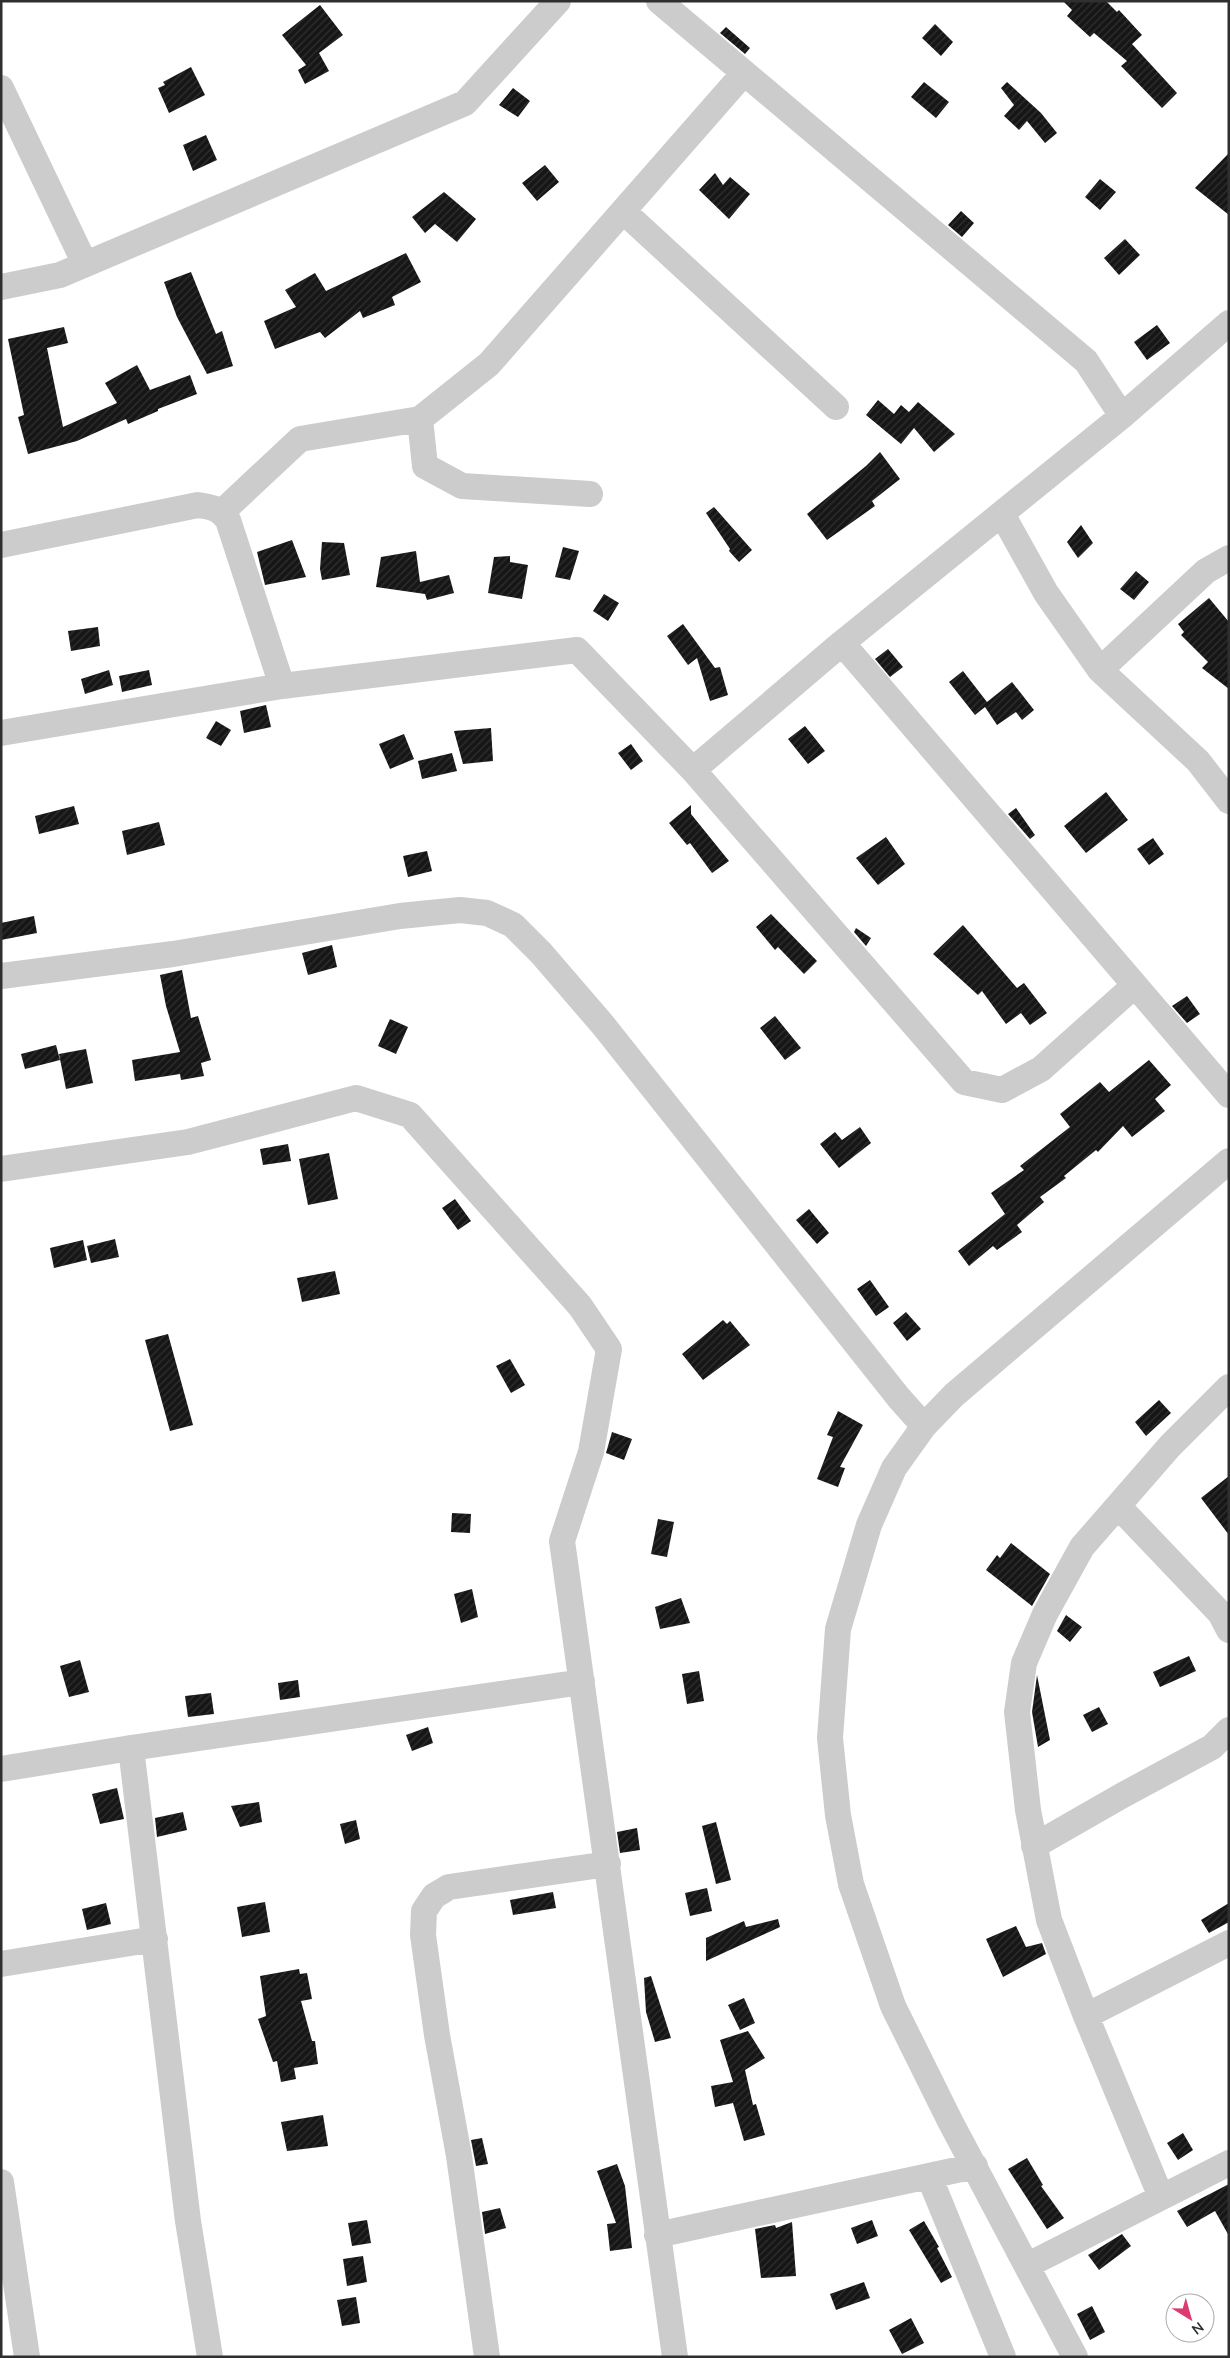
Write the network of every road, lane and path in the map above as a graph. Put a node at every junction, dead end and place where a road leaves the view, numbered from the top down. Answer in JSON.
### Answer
{"nodes":[{"id":1,"x":558,"y":1,"type":"edge"},
{"id":2,"x":659,"y":1,"type":"edge"},
{"id":3,"x":744,"y":72,"type":"junction"},
{"id":4,"x":1,"y":88,"type":"edge"},
{"id":5,"x":623,"y":211,"type":"junction"},
{"id":6,"x":85,"y":264,"type":"junction"},
{"id":7,"x":1,"y":287,"type":"edge"},
{"id":8,"x":1229,"y":323,"type":"edge"},
{"id":9,"x":836,"y":407,"type":"dead end"},
{"id":10,"x":1122,"y":416,"type":"junction"},
{"id":11,"x":420,"y":419,"type":"junction"},
{"id":12,"x":590,"y":494,"type":"dead end"},
{"id":13,"x":222,"y":512,"type":"junction"},
{"id":14,"x":1002,"y":514,"type":"junction"},
{"id":15,"x":1,"y":545,"type":"edge"},
{"id":16,"x":1229,"y":558,"type":"edge"},
{"id":17,"x":842,"y":643,"type":"junction"},
{"id":18,"x":1100,"y":670,"type":"junction"},
{"id":19,"x":282,"y":686,"type":"junction"},
{"id":20,"x":1,"y":733,"type":"edge"},
{"id":21,"x":693,"y":770,"type":"junction"},
{"id":22,"x":1229,"y":801,"type":"edge"},
{"id":23,"x":1,"y":976,"type":"edge"},
{"id":24,"x":1134,"y":986,"type":"junction"},
{"id":25,"x":1229,"y":1095,"type":"edge"},
{"id":26,"x":1229,"y":1161,"type":"edge"},
{"id":27,"x":1,"y":1169,"type":"edge"},
{"id":28,"x":1229,"y":1387,"type":"edge"},
{"id":29,"x":924,"y":1426,"type":"junction"},
{"id":30,"x":1118,"y":1506,"type":"junction"},
{"id":31,"x":1229,"y":1630,"type":"edge"},
{"id":32,"x":582,"y":1682,"type":"junction"},
{"id":33,"x":1229,"y":1730,"type":"edge"},
{"id":34,"x":131,"y":1748,"type":"junction"},
{"id":35,"x":1,"y":1769,"type":"edge"},
{"id":36,"x":1034,"y":1846,"type":"junction"},
{"id":37,"x":608,"y":1864,"type":"junction"},
{"id":38,"x":155,"y":1939,"type":"junction"},
{"id":39,"x":1229,"y":1943,"type":"edge"},
{"id":40,"x":1,"y":1964,"type":"edge"},
{"id":41,"x":1086,"y":2016,"type":"junction"},
{"id":42,"x":1229,"y":2163,"type":"edge"},
{"id":43,"x":975,"y":2166,"type":"junction"},
{"id":44,"x":929,"y":2176,"type":"junction"},
{"id":45,"x":1,"y":2182,"type":"edge"},
{"id":46,"x":1161,"y":2197,"type":"junction"},
{"id":47,"x":658,"y":2235,"type":"junction"},
{"id":48,"x":1028,"y":2265,"type":"junction"},
{"id":49,"x":27,"y":2357,"type":"edge"},
{"id":50,"x":210,"y":2357,"type":"edge"},
{"id":51,"x":487,"y":2357,"type":"edge"},
{"id":52,"x":675,"y":2357,"type":"edge"},
{"id":53,"x":1003,"y":2357,"type":"edge"},
{"id":54,"x":1075,"y":2357,"type":"edge"}],
"edges":[{"from":1,"to":6,"type":"street"},
{"from":2,"to":3,"type":"street"},
{"from":3,"to":5,"type":"street"},
{"from":3,"to":10,"type":"street"},
{"from":4,"to":6,"type":"street"},
{"from":5,"to":9,"type":"street"},
{"from":5,"to":11,"type":"street"},
{"from":6,"to":7,"type":"street"},
{"from":8,"to":10,"type":"street"},
{"from":10,"to":14,"type":"street"},
{"from":11,"to":12,"type":"street"},
{"from":11,"to":13,"type":"street"},
{"from":13,"to":15,"type":"street"},
{"from":13,"to":19,"type":"street"},
{"from":14,"to":17,"type":"street"},
{"from":14,"to":18,"type":"street"},
{"from":16,"to":18,"type":"street"},
{"from":17,"to":21,"type":"street"},
{"from":17,"to":24,"type":"street"},
{"from":18,"to":22,"type":"street"},
{"from":19,"to":20,"type":"street"},
{"from":19,"to":21,"type":"street"},
{"from":21,"to":24,"type":"street"},
{"from":23,"to":29,"type":"street"},
{"from":24,"to":25,"type":"street"},
{"from":26,"to":29,"type":"street"},
{"from":27,"to":32,"type":"street"},
{"from":28,"to":30,"type":"street"},
{"from":29,"to":43,"type":"street"},
{"from":30,"to":31,"type":"street"},
{"from":30,"to":36,"type":"street"},
{"from":32,"to":34,"type":"street"},
{"from":32,"to":37,"type":"street"},
{"from":33,"to":36,"type":"street"},
{"from":34,"to":35,"type":"street"},
{"from":34,"to":38,"type":"street"},
{"from":36,"to":41,"type":"street"},
{"from":37,"to":47,"type":"street"},
{"from":37,"to":51,"type":"street"},
{"from":38,"to":40,"type":"street"},
{"from":38,"to":50,"type":"street"},
{"from":39,"to":41,"type":"street"},
{"from":41,"to":46,"type":"street"},
{"from":42,"to":46,"type":"street"},
{"from":43,"to":44,"type":"street"},
{"from":43,"to":48,"type":"street"},
{"from":44,"to":47,"type":"street"},
{"from":44,"to":53,"type":"street"},
{"from":45,"to":49,"type":"street"},
{"from":46,"to":48,"type":"street"},
{"from":47,"to":52,"type":"street"},
{"from":48,"to":54,"type":"street"}]}
